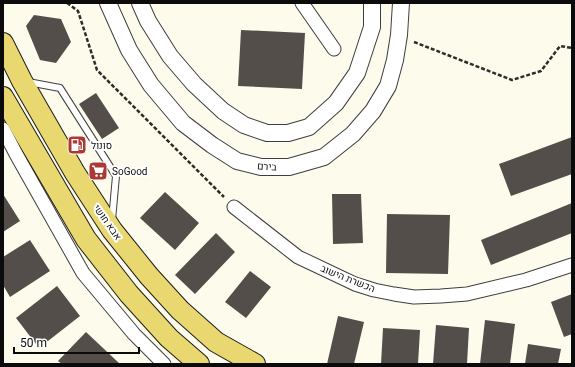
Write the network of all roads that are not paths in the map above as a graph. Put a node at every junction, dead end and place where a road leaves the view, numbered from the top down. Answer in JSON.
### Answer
{"nodes":[{"id":1,"x":108,"y":3,"type":"edge"},
{"id":2,"x":140,"y":3,"type":"edge"},
{"id":3,"x":302,"y":3,"type":"edge"},
{"id":4,"x":372,"y":3,"type":"edge"},
{"id":5,"x":401,"y":3,"type":"edge"},
{"id":6,"x":3,"y":43,"type":"edge"},
{"id":7,"x":334,"y":49,"type":"dead end"},
{"id":8,"x":22,"y":81,"type":"junction"},
{"id":9,"x":3,"y":97,"type":"edge"},
{"id":10,"x":3,"y":129,"type":"edge"},
{"id":11,"x":234,"y":207,"type":"road end"},
{"id":12,"x":112,"y":230,"type":"junction"},
{"id":13,"x":572,"y":265,"type":"edge"},
{"id":14,"x":164,"y":364,"type":"edge"},
{"id":15,"x":199,"y":364,"type":"edge"},
{"id":16,"x":255,"y":364,"type":"edge"}],
"edges":[{"from":1,"to":5,"type":"street","name":"בירם"},
{"from":2,"to":4,"type":"street"},
{"from":3,"to":7,"type":"street"},
{"from":6,"to":8,"type":"main road","name":"אבא חושי"},
{"from":8,"to":12,"type":"main road","name":"אבא חושי"},
{"from":8,"to":12,"type":"lane"},
{"from":9,"to":15,"type":"main road"},
{"from":10,"to":14,"type":"street"},
{"from":11,"to":13,"type":"street","name":"הכשרת הישוב"},
{"from":12,"to":16,"type":"main road","name":"אבא חושי"}]}
